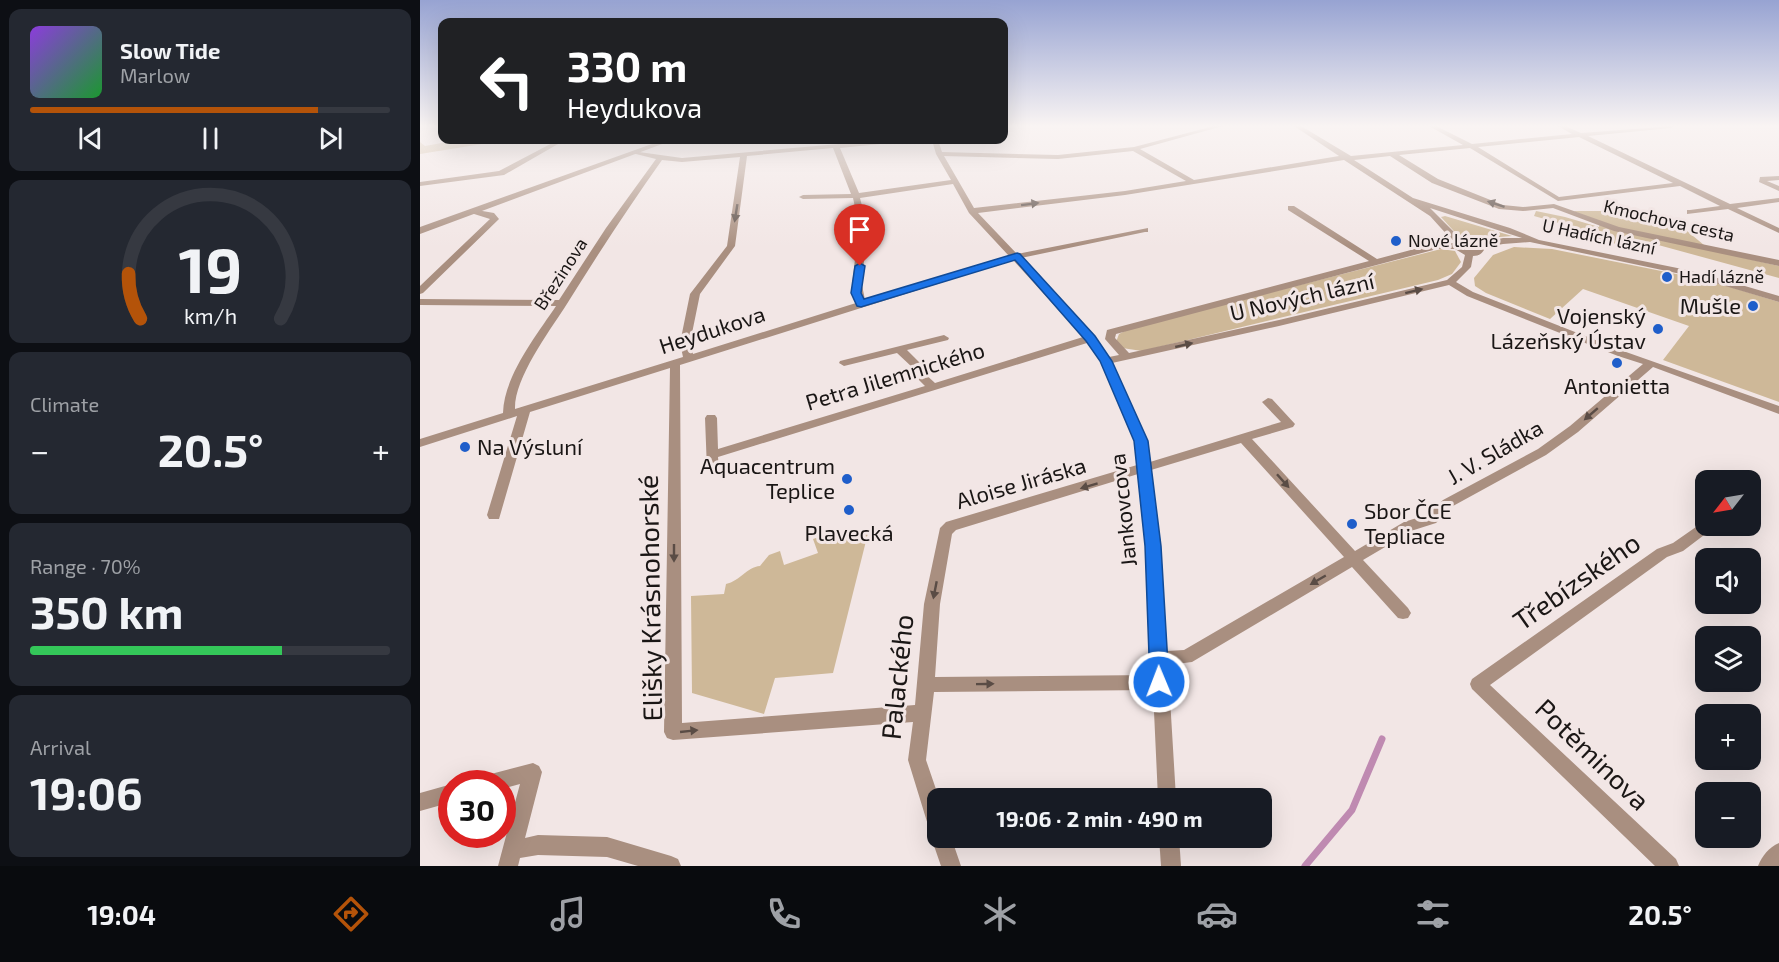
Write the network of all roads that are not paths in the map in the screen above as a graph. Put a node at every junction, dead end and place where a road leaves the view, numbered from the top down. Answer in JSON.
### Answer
{"nodes":[{"id":1,"x":513,"y":166,"type":"edge"},
{"id":2,"x":595,"y":166,"type":"edge"},
{"id":3,"x":654,"y":166,"type":"edge"},
{"id":4,"x":742,"y":166,"type":"edge"},
{"id":5,"x":844,"y":166,"type":"edge"},
{"id":6,"x":946,"y":166,"type":"edge"},
{"id":7,"x":1165,"y":166,"type":"edge"},
{"id":8,"x":1290,"y":166,"type":"edge"},
{"id":9,"x":1363,"y":166,"type":"edge"},
{"id":10,"x":1412,"y":166,"type":"edge"},
{"id":11,"x":1502,"y":166,"type":"edge"},
{"id":12,"x":1644,"y":166,"type":"edge"},
{"id":13,"x":1779,"y":178,"type":"edge"},
{"id":14,"x":955,"y":182,"type":"junction"},
{"id":15,"x":1193,"y":182,"type":"junction"},
{"id":16,"x":420,"y":184,"type":"edge"},
{"id":17,"x":1680,"y":184,"type":"junction"},
{"id":18,"x":1779,"y":189,"type":"edge"},
{"id":19,"x":855,"y":196,"type":"junction"},
{"id":20,"x":803,"y":197,"type":"dead end"},
{"id":21,"x":1414,"y":200,"type":"junction"},
{"id":22,"x":1779,"y":200,"type":"edge"},
{"id":23,"x":1556,"y":202,"type":"junction"},
{"id":24,"x":1728,"y":207,"type":"junction"},
{"id":25,"x":1291,"y":208,"type":"dead end"},
{"id":26,"x":474,"y":211,"type":"junction"},
{"id":27,"x":972,"y":211,"type":"junction"},
{"id":28,"x":1690,"y":212,"type":"dead end"},
{"id":29,"x":1145,"y":230,"type":"dead end"},
{"id":30,"x":420,"y":231,"type":"edge"},
{"id":31,"x":1779,"y":231,"type":"edge"},
{"id":32,"x":1537,"y":242,"type":"junction"},
{"id":33,"x":1460,"y":245,"type":"junction"},
{"id":34,"x":1477,"y":246,"type":"junction"},
{"id":35,"x":1469,"y":254,"type":"junction"},
{"id":36,"x":1017,"y":256,"type":"junction"},
{"id":37,"x":1374,"y":261,"type":"junction"},
{"id":38,"x":1779,"y":263,"type":"edge"},
{"id":39,"x":1450,"y":282,"type":"junction"},
{"id":40,"x":420,"y":291,"type":"edge"},
{"id":41,"x":1779,"y":299,"type":"edge"},
{"id":42,"x":420,"y":302,"type":"edge"},
{"id":43,"x":562,"y":303,"type":"junction"},
{"id":44,"x":861,"y":303,"type":"junction"},
{"id":45,"x":1111,"y":332,"type":"junction"},
{"id":46,"x":1089,"y":337,"type":"junction"},
{"id":47,"x":944,"y":338,"type":"dead end"},
{"id":48,"x":898,"y":349,"type":"junction"},
{"id":49,"x":1126,"y":357,"type":"junction"},
{"id":50,"x":689,"y":358,"type":"junction"},
{"id":51,"x":1106,"y":361,"type":"junction"},
{"id":52,"x":675,"y":363,"type":"junction"},
{"id":53,"x":844,"y":363,"type":"dead end"},
{"id":54,"x":1651,"y":363,"type":"junction"},
{"id":55,"x":932,"y":386,"type":"junction"},
{"id":56,"x":1268,"y":402,"type":"dead end"},
{"id":57,"x":525,"y":410,"type":"junction"},
{"id":58,"x":1779,"y":410,"type":"edge"},
{"id":59,"x":509,"y":415,"type":"junction"},
{"id":60,"x":711,"y":418,"type":"dead end"},
{"id":61,"x":1244,"y":438,"type":"junction"},
{"id":62,"x":420,"y":443,"type":"edge"},
{"id":63,"x":712,"y":455,"type":"junction"},
{"id":64,"x":1145,"y":469,"type":"junction"},
{"id":65,"x":713,"y":470,"type":"dead end"},
{"id":66,"x":494,"y":515,"type":"dead end"},
{"id":67,"x":945,"y":532,"type":"joint"},
{"id":68,"x":1695,"y":534,"type":"edge"},
{"id":69,"x":1354,"y":559,"type":"junction"},
{"id":70,"x":1403,"y":613,"type":"dead end"},
{"id":71,"x":1159,"y":658,"type":"junction"},
{"id":72,"x":1159,"y":682,"type":"junction"},
{"id":73,"x":1478,"y":684,"type":"joint"},
{"id":74,"x":926,"y":685,"type":"junction"},
{"id":75,"x":922,"y":713,"type":"junction"},
{"id":76,"x":516,"y":776,"type":"edge"},
{"id":77,"x":1166,"y":788,"type":"edge"},
{"id":78,"x":927,"y":791,"type":"edge"},
{"id":79,"x":438,"y":797,"type":"edge"},
{"id":80,"x":420,"y":802,"type":"edge"},
{"id":81,"x":516,"y":836,"type":"edge"},
{"id":82,"x":945,"y":848,"type":"edge"},
{"id":83,"x":1170,"y":848,"type":"edge"},
{"id":84,"x":1779,"y":853,"type":"edge"},
{"id":85,"x":510,"y":858,"type":"edge"},
{"id":86,"x":671,"y":866,"type":"edge"},
{"id":87,"x":951,"y":866,"type":"edge"},
{"id":88,"x":1171,"y":866,"type":"edge"},
{"id":89,"x":1669,"y":866,"type":"edge"},
{"id":90,"x":1768,"y":866,"type":"edge"}],
"edges":[{"from":1,"to":16,"type":"street"},
{"from":2,"to":26,"type":"street"},
{"from":3,"to":43,"type":"street","name":"Březinova"},
{"from":4,"to":50,"type":"street","one_way":true},
{"from":5,"to":19,"type":"street"},
{"from":6,"to":14,"type":"street","name":"Jankovcova"},
{"from":7,"to":15,"type":"street"},
{"from":8,"to":15,"type":"street"},
{"from":9,"to":21,"type":"street"},
{"from":23,"to":10,"type":"street","name":"Kmochova cesta","one_way":true},
{"from":11,"to":23,"type":"street"},
{"from":12,"to":17,"type":"street"},
{"from":13,"to":18,"type":"street"},
{"from":14,"to":19,"type":"street"},
{"from":14,"to":27,"type":"street","name":"Jankovcova"},
{"from":27,"to":15,"type":"street","one_way":true},
{"from":17,"to":23,"type":"street"},
{"from":17,"to":24,"type":"street"},
{"from":19,"to":20,"type":"street"},
{"from":19,"to":44,"type":"street"},
{"from":21,"to":32,"type":"street","name":"U Hadích lázní"},
{"from":21,"to":33,"type":"street"},
{"from":22,"to":24,"type":"street"},
{"from":23,"to":38,"type":"street","name":"Kmochova cesta"},
{"from":24,"to":28,"type":"street"},
{"from":24,"to":31,"type":"street"},
{"from":25,"to":37,"type":"street"},
{"from":26,"to":30,"type":"street"},
{"from":26,"to":40,"type":"street"},
{"from":27,"to":36,"type":"street","name":"Jankovcova"},
{"from":29,"to":36,"type":"street","name":"Heydukova"},
{"from":32,"to":34,"type":"street","name":"U Nových lázní"},
{"from":32,"to":41,"type":"street","name":"U Hadích lázní"},
{"from":33,"to":34,"type":"street","name":"U Nových lázní"},
{"from":33,"to":35,"type":"street"},
{"from":33,"to":37,"type":"street","name":"U Nových lázní"},
{"from":34,"to":35,"type":"street"},
{"from":35,"to":39,"type":"street"},
{"from":36,"to":44,"type":"street","name":"Heydukova"},
{"from":36,"to":46,"type":"street","name":"Jankovcova"},
{"from":37,"to":45,"type":"street","name":"U Nových lázní"},
{"from":49,"to":39,"type":"street","name":"U Nových lázní","one_way":true},
{"from":39,"to":54,"type":"street"},
{"from":42,"to":43,"type":"street"},
{"from":43,"to":59,"type":"street","name":"Březinova"},
{"from":44,"to":50,"type":"street","name":"Heydukova"},
{"from":45,"to":46,"type":"street","name":"U Nových lázní"},
{"from":45,"to":49,"type":"street"},
{"from":46,"to":51,"type":"street","name":"Jankovcova"},
{"from":46,"to":55,"type":"street","name":"Petra Jilemnického"},
{"from":47,"to":48,"type":"street"},
{"from":48,"to":53,"type":"street"},
{"from":48,"to":55,"type":"street"},
{"from":49,"to":51,"type":"street","name":"U Nových lázní"},
{"from":50,"to":52,"type":"street","name":"Heydukova"},
{"from":51,"to":64,"type":"street","name":"Jankovcova"},
{"from":52,"to":57,"type":"street","name":"Heydukova"},
{"from":52,"to":75,"type":"street","name":"Elišky Krásnohorské","one_way":true},
{"from":54,"to":58,"type":"street"},
{"from":54,"to":69,"type":"street","name":"J. V. Sládka","one_way":true},
{"from":55,"to":63,"type":"street","name":"Petra Jilemnického"},
{"from":56,"to":61,"type":"street","name":"Aloise Jiráska"},
{"from":57,"to":59,"type":"street","name":"Heydukova"},
{"from":57,"to":66,"type":"street"},
{"from":59,"to":62,"type":"street","name":"Heydukova"},
{"from":60,"to":63,"type":"street"},
{"from":61,"to":64,"type":"street","name":"Aloise Jiráska"},
{"from":61,"to":69,"type":"street","one_way":true},
{"from":63,"to":65,"type":"street"},
{"from":64,"to":67,"type":"street","name":"Aloise Jiráska","one_way":true},
{"from":64,"to":71,"type":"street","name":"Jankovcova"},
{"from":67,"to":74,"type":"street","name":"Palackého","one_way":true},
{"from":68,"to":73,"type":"street","name":"Třebízského"},
{"from":69,"to":70,"type":"street"},
{"from":69,"to":71,"type":"street","name":"J. V. Sládka","one_way":true},
{"from":71,"to":72,"type":"street","name":"Jankovcova"},
{"from":74,"to":72,"type":"street","one_way":true},
{"from":72,"to":77,"type":"street","name":"Jankovcova"},
{"from":73,"to":89,"type":"street","name":"Potěminova"},
{"from":74,"to":75,"type":"street","name":"Palackého"},
{"from":75,"to":78,"type":"street","name":"Palackého"},
{"from":76,"to":81,"type":"street"},
{"from":79,"to":80,"type":"street"},
{"from":82,"to":87,"type":"street"},
{"from":83,"to":88,"type":"street"},
{"from":84,"to":90,"type":"street"},
{"from":85,"to":86,"type":"street"}]}
